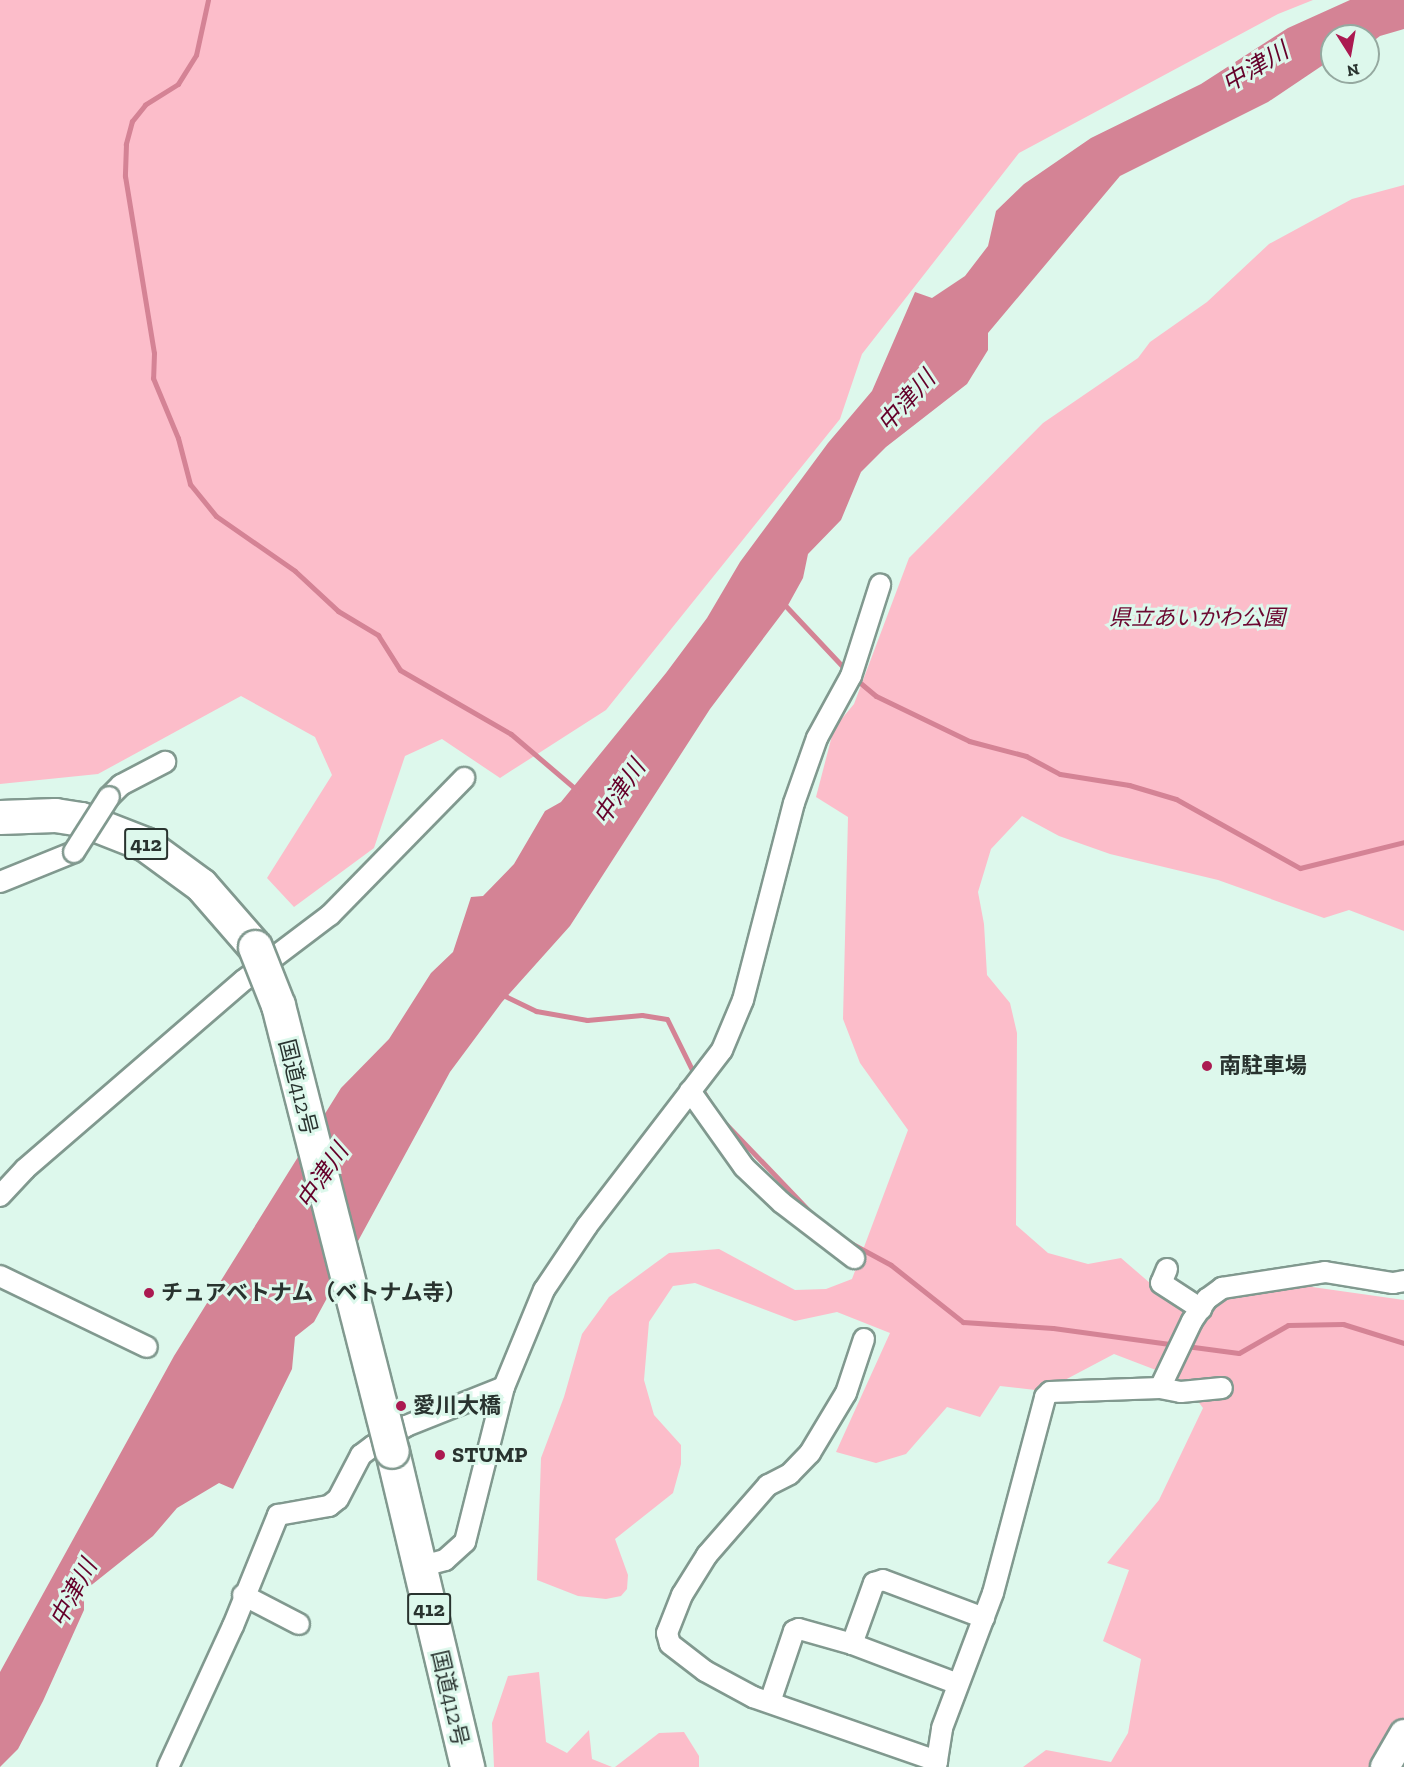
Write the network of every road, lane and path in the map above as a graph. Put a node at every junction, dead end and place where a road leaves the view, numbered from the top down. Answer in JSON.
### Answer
{"nodes":[{"id":1,"x":880,"y":585,"type":"dead end"},
{"id":2,"x":165,"y":762,"type":"dead end"},
{"id":3,"x":464,"y":778,"type":"dead end"},
{"id":4,"x":0,"y":817,"type":"edge"},
{"id":5,"x":0,"y":882,"type":"edge"},
{"id":6,"x":690,"y":1091,"type":"junction"},
{"id":7,"x":0,"y":1196,"type":"edge"},
{"id":8,"x":854,"y":1258,"type":"dead end"},
{"id":9,"x":1167,"y":1269,"type":"dead end"},
{"id":10,"x":0,"y":1276,"type":"edge"},
{"id":11,"x":1404,"y":1281,"type":"edge"},
{"id":12,"x":1201,"y":1309,"type":"junction"},
{"id":13,"x":864,"y":1339,"type":"dead end"},
{"id":14,"x":147,"y":1347,"type":"dead end"},
{"id":15,"x":504,"y":1387,"type":"junction"},
{"id":16,"x":1160,"y":1388,"type":"junction"},
{"id":17,"x":1222,"y":1388,"type":"dead end"},
{"id":18,"x":419,"y":1567,"type":"junction"},
{"id":19,"x":243,"y":1595,"type":"junction"},
{"id":20,"x":984,"y":1618,"type":"junction"},
{"id":21,"x":299,"y":1624,"type":"dead end"},
{"id":22,"x":852,"y":1644,"type":"junction"},
{"id":23,"x":958,"y":1684,"type":"junction"},
{"id":24,"x":771,"y":1702,"type":"junction"},
{"id":25,"x":1404,"y":1734,"type":"edge"},
{"id":26,"x":937,"y":1764,"type":"edge"},
{"id":27,"x":168,"y":1767,"type":"edge"},
{"id":28,"x":467,"y":1767,"type":"edge"},
{"id":29,"x":1385,"y":1767,"type":"edge"}],
"edges":[{"from":1,"to":6,"type":"street"},
{"from":2,"to":5,"type":"street","bridge":true},
{"from":3,"to":7,"type":"street"},
{"from":4,"to":18,"type":"highway","name":"国道412号","number":"412","bridge":true},
{"from":6,"to":8,"type":"street"},
{"from":6,"to":15,"type":"street"},
{"from":9,"to":12,"type":"street"},
{"from":10,"to":14,"type":"street"},
{"from":11,"to":12,"type":"street"},
{"from":12,"to":16,"type":"street"},
{"from":13,"to":24,"type":"street"},
{"from":15,"to":18,"type":"street"},
{"from":15,"to":19,"type":"street"},
{"from":16,"to":17,"type":"street"},
{"from":16,"to":20,"type":"street"},
{"from":18,"to":28,"type":"highway","name":"国道412号","number":"412"},
{"from":19,"to":21,"type":"street"},
{"from":19,"to":27,"type":"street"},
{"from":20,"to":22,"type":"street"},
{"from":20,"to":23,"type":"street"},
{"from":22,"to":23,"type":"street"},
{"from":22,"to":24,"type":"street"},
{"from":23,"to":26,"type":"street"},
{"from":24,"to":26,"type":"street"},
{"from":25,"to":29,"type":"street"}]}
